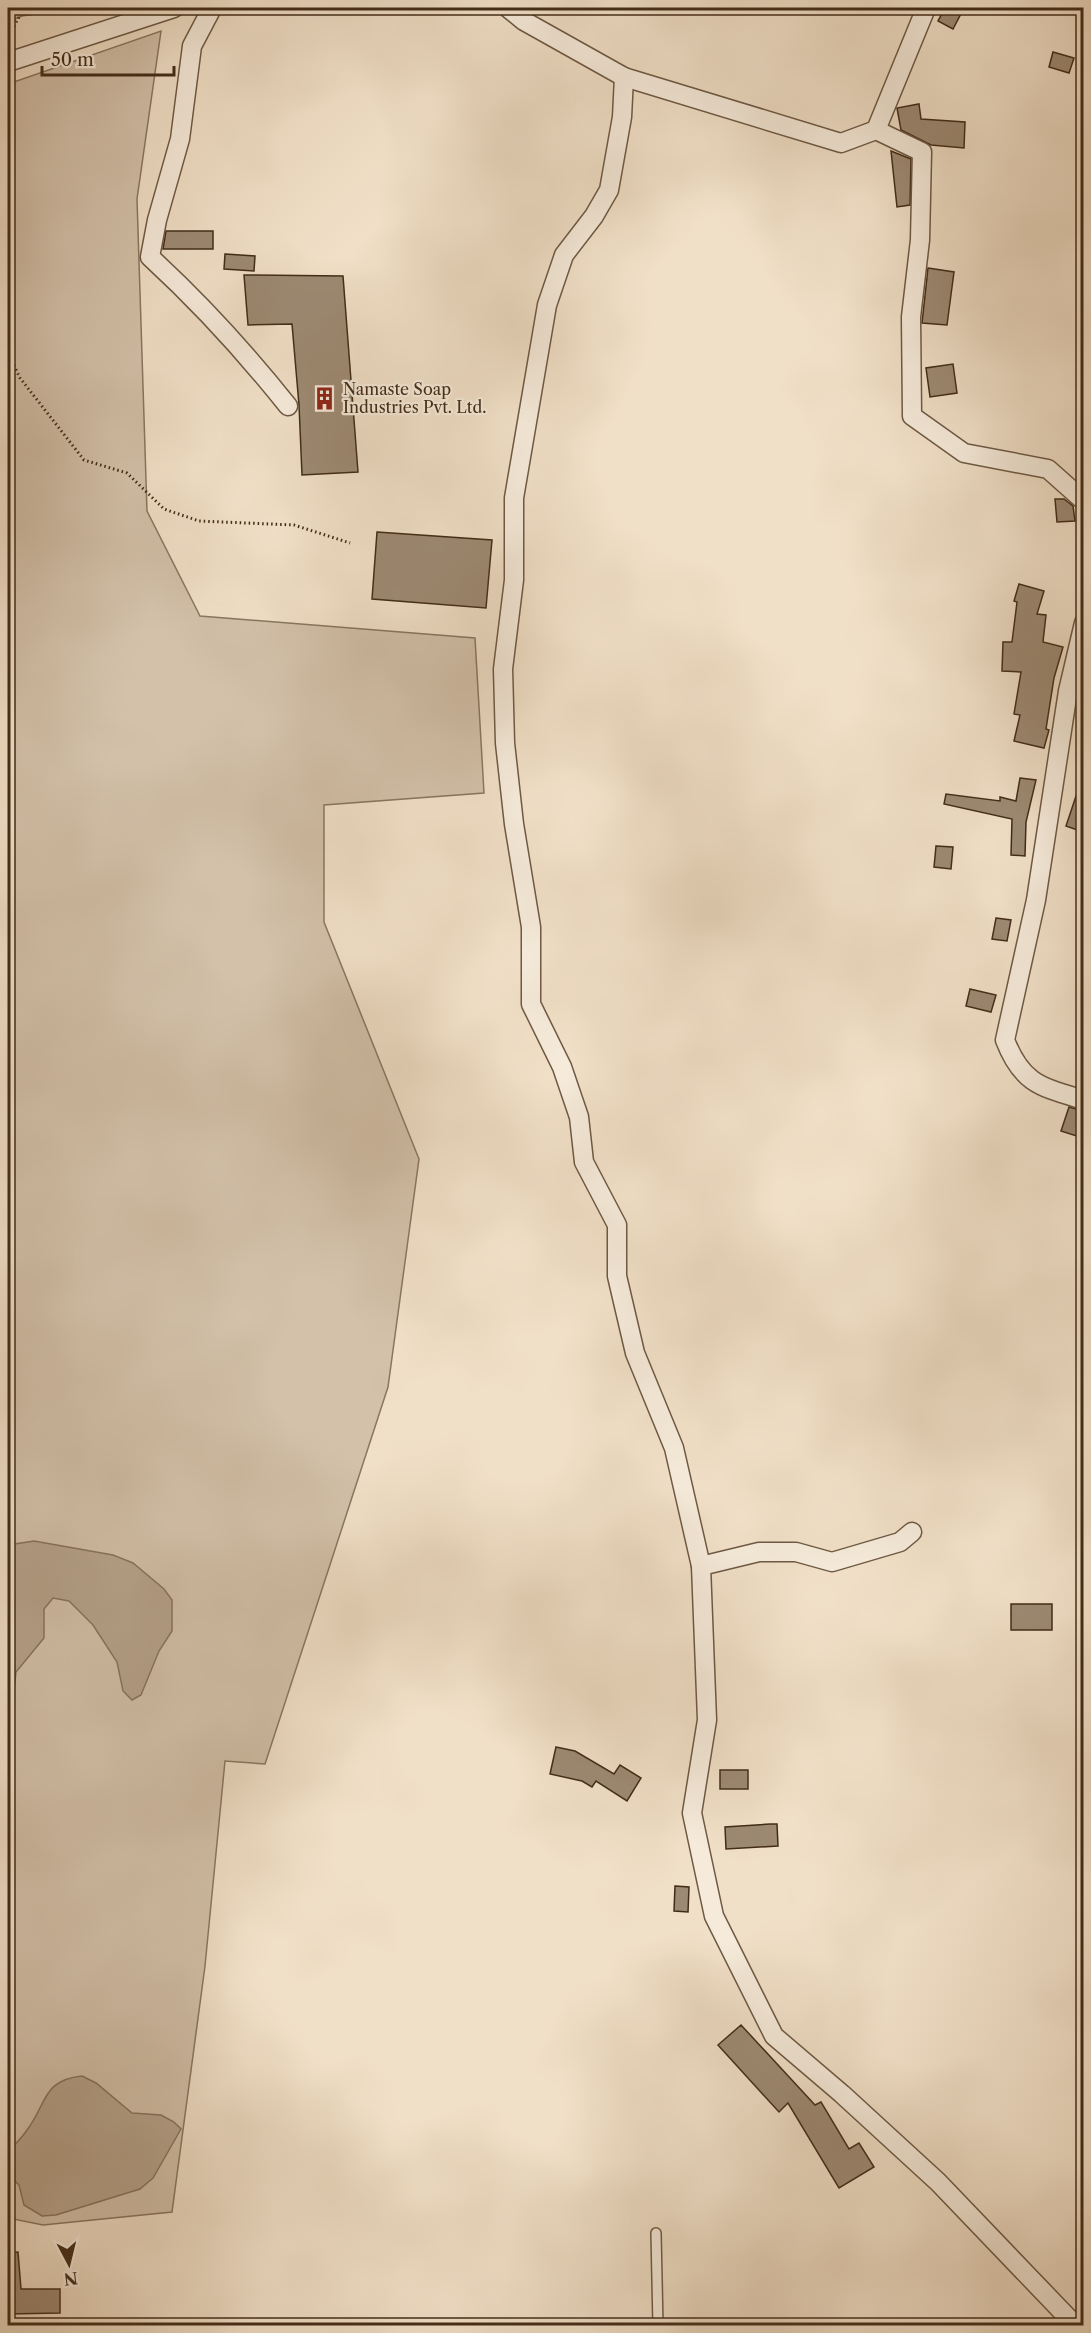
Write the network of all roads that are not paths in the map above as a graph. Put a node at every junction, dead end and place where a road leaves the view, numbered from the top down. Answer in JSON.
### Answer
{"nodes":[{"id":1,"x":174,"y":8,"type":"edge"},
{"id":2,"x":212,"y":8,"type":"edge"},
{"id":3,"x":508,"y":8,"type":"edge"},
{"id":4,"x":926,"y":8,"type":"edge"},
{"id":5,"x":8,"y":62,"type":"edge"},
{"id":6,"x":624,"y":77,"type":"junction"},
{"id":7,"x":876,"y":130,"type":"junction"},
{"id":8,"x":288,"y":406,"type":"dead end"},
{"id":9,"x":1083,"y":501,"type":"edge"},
{"id":10,"x":1083,"y":623,"type":"edge"},
{"id":11,"x":1083,"y":1100,"type":"edge"},
{"id":12,"x":912,"y":1532,"type":"dead end"},
{"id":13,"x":701,"y":1566,"type":"junction"},
{"id":14,"x":656,"y":2233,"type":"dead end"},
{"id":15,"x":658,"y":2325,"type":"edge"},
{"id":16,"x":1076,"y":2325,"type":"edge"}],
"edges":[{"from":1,"to":5,"type":"street"},
{"from":2,"to":8,"type":"street"},
{"from":3,"to":6,"type":"street"},
{"from":4,"to":7,"type":"street"},
{"from":6,"to":7,"type":"street"},
{"from":6,"to":13,"type":"street"},
{"from":7,"to":9,"type":"street"},
{"from":10,"to":11,"type":"street"},
{"from":12,"to":13,"type":"street"},
{"from":13,"to":16,"type":"street"},
{"from":14,"to":15,"type":"lane"}]}
